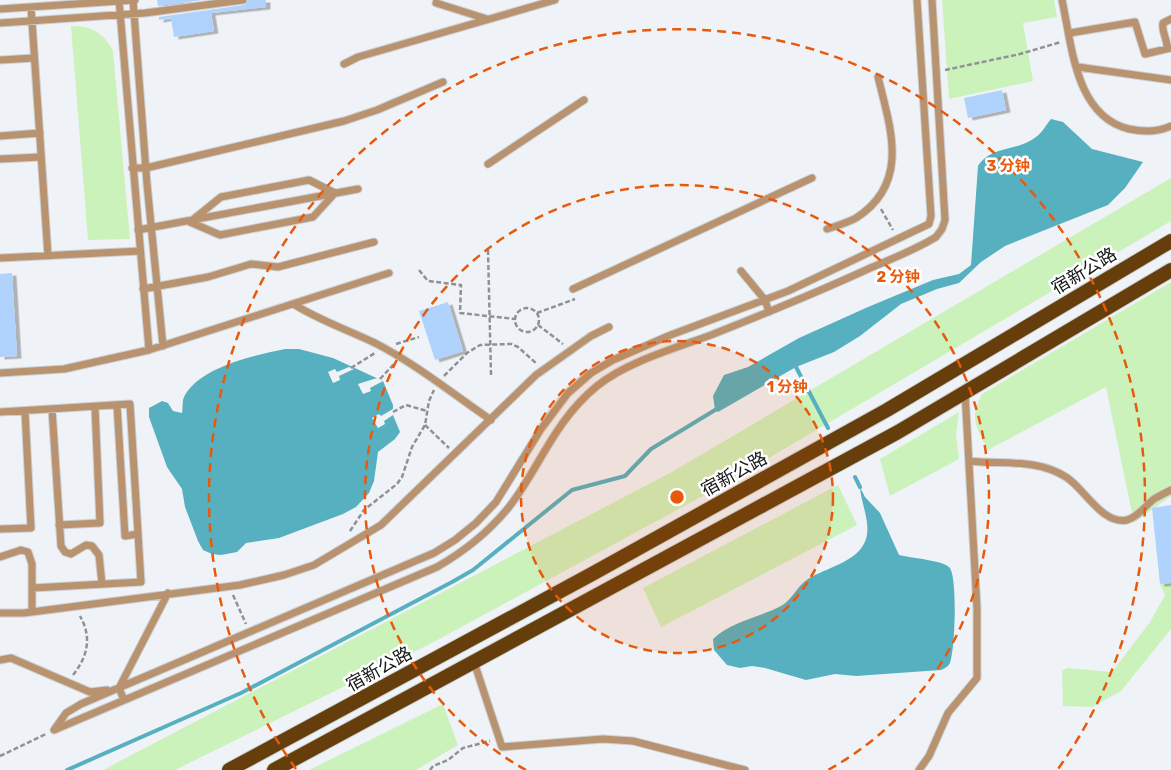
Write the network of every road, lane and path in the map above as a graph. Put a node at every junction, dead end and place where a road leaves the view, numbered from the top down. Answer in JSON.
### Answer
{"nodes":[{"id":1,"x":134,"y":0,"type":"edge"},
{"id":2,"x":243,"y":0,"type":"edge"},
{"id":3,"x":555,"y":0,"type":"edge"},
{"id":4,"x":917,"y":0,"type":"edge"},
{"id":5,"x":932,"y":0,"type":"edge"},
{"id":6,"x":1062,"y":0,"type":"edge"},
{"id":7,"x":119,"y":1,"type":"edge"},
{"id":8,"x":436,"y":3,"type":"dead end"},
{"id":9,"x":31,"y":7,"type":"junction"},
{"id":10,"x":0,"y":9,"type":"edge"},
{"id":11,"x":134,"y":14,"type":"junction"},
{"id":12,"x":120,"y":15,"type":"junction"},
{"id":13,"x":487,"y":19,"type":"junction"},
{"id":14,"x":1171,"y":19,"type":"edge"},
{"id":15,"x":32,"y":21,"type":"junction"},
{"id":16,"x":0,"y":23,"type":"edge"},
{"id":17,"x":1070,"y":36,"type":"junction"},
{"id":18,"x":1169,"y":49,"type":"edge"},
{"id":19,"x":34,"y":58,"type":"junction"},
{"id":20,"x":0,"y":60,"type":"edge"},
{"id":21,"x":344,"y":64,"type":"dead end"},
{"id":22,"x":1078,"y":67,"type":"junction"},
{"id":23,"x":936,"y":71,"type":"junction"},
{"id":24,"x":878,"y":76,"type":"dead end"},
{"id":25,"x":1171,"y":80,"type":"edge"},
{"id":26,"x":443,"y":82,"type":"dead end"},
{"id":27,"x":584,"y":100,"type":"dead end"},
{"id":28,"x":1171,"y":126,"type":"edge"},
{"id":29,"x":40,"y":133,"type":"junction"},
{"id":30,"x":0,"y":136,"type":"edge"},
{"id":31,"x":41,"y":157,"type":"junction"},
{"id":32,"x":0,"y":160,"type":"edge"},
{"id":33,"x":488,"y":164,"type":"dead end"},
{"id":34,"x":132,"y":168,"type":"junction"},
{"id":35,"x":146,"y":168,"type":"junction"},
{"id":36,"x":812,"y":178,"type":"dead end"},
{"id":37,"x":358,"y":188,"type":"dead end"},
{"id":38,"x":335,"y":193,"type":"junction"},
{"id":39,"x":876,"y":199,"type":"junction"},
{"id":40,"x":190,"y":222,"type":"junction"},
{"id":41,"x":152,"y":229,"type":"junction"},
{"id":42,"x":827,"y":229,"type":"dead end"},
{"id":43,"x":138,"y":230,"type":"junction"},
{"id":44,"x":898,"y":240,"type":"junction"},
{"id":45,"x":1171,"y":241,"type":"edge"},
{"id":46,"x":374,"y":242,"type":"dead end"},
{"id":47,"x":488,"y":250,"type":"dead end"},
{"id":48,"x":140,"y":251,"type":"junction"},
{"id":49,"x":48,"y":256,"type":"junction"},
{"id":50,"x":0,"y":258,"type":"edge"},
{"id":51,"x":419,"y":270,"type":"dead end"},
{"id":52,"x":1171,"y":270,"type":"edge"},
{"id":53,"x":741,"y":271,"type":"dead end"},
{"id":54,"x":390,"y":273,"type":"dead end"},
{"id":55,"x":157,"y":286,"type":"junction"},
{"id":56,"x":144,"y":288,"type":"junction"},
{"id":57,"x":573,"y":289,"type":"dead end"},
{"id":58,"x":579,"y":298,"type":"dead end"},
{"id":59,"x":765,"y":300,"type":"junction"},
{"id":60,"x":295,"y":305,"type":"junction"},
{"id":61,"x":769,"y":312,"type":"junction"},
{"id":62,"x":537,"y":314,"type":"junction"},
{"id":63,"x":490,"y":318,"type":"junction"},
{"id":64,"x":515,"y":319,"type":"junction"},
{"id":65,"x":538,"y":325,"type":"junction"},
{"id":66,"x":610,"y":327,"type":"dead end"},
{"id":67,"x":419,"y":337,"type":"dead end"},
{"id":68,"x":490,"y":344,"type":"junction"},
{"id":69,"x":163,"y":346,"type":"junction"},
{"id":70,"x":384,"y":348,"type":"junction"},
{"id":71,"x":149,"y":350,"type":"junction"},
{"id":72,"x":571,"y":350,"type":"junction"},
{"id":73,"x":400,"y":358,"type":"junction"},
{"id":74,"x":351,"y":368,"type":"dead end"},
{"id":75,"x":543,"y":370,"type":"junction"},
{"id":76,"x":0,"y":373,"type":"edge"},
{"id":77,"x":491,"y":375,"type":"dead end"},
{"id":78,"x":380,"y":380,"type":"dead end"},
{"id":79,"x":437,"y":383,"type":"junction"},
{"id":80,"x":965,"y":392,"type":"junction"},
{"id":81,"x":117,"y":405,"type":"junction"},
{"id":82,"x":95,"y":407,"type":"junction"},
{"id":83,"x":52,"y":409,"type":"junction"},
{"id":84,"x":26,"y":411,"type":"junction"},
{"id":85,"x":427,"y":411,"type":"junction"},
{"id":86,"x":0,"y":412,"type":"edge"},
{"id":87,"x":393,"y":412,"type":"dead end"},
{"id":88,"x":491,"y":420,"type":"junction"},
{"id":89,"x":425,"y":425,"type":"junction"},
{"id":90,"x":456,"y":454,"type":"junction"},
{"id":91,"x":969,"y":461,"type":"junction"},
{"id":92,"x":1171,"y":490,"type":"edge"},
{"id":93,"x":59,"y":525,"type":"junction"},
{"id":94,"x":0,"y":529,"type":"edge"},
{"id":95,"x":138,"y":534,"type":"junction"},
{"id":96,"x":346,"y":547,"type":"junction"},
{"id":97,"x":0,"y":558,"type":"edge"},
{"id":98,"x":102,"y":584,"type":"junction"},
{"id":99,"x":229,"y":586,"type":"junction"},
{"id":100,"x":32,"y":588,"type":"junction"},
{"id":101,"x":168,"y":593,"type":"junction"},
{"id":102,"x":74,"y":606,"type":"junction"},
{"id":103,"x":32,"y":612,"type":"junction"},
{"id":104,"x":0,"y":614,"type":"edge"},
{"id":105,"x":250,"y":632,"type":"junction"},
{"id":106,"x":0,"y":660,"type":"edge"},
{"id":107,"x":474,"y":662,"type":"junction"},
{"id":108,"x":67,"y":682,"type":"junction"},
{"id":109,"x":119,"y":688,"type":"junction"},
{"id":110,"x":124,"y":700,"type":"junction"},
{"id":111,"x":54,"y":730,"type":"junction"},
{"id":112,"x":499,"y":739,"type":"junction"},
{"id":113,"x":0,"y":756,"type":"edge"},
{"id":114,"x":229,"y":770,"type":"edge"},
{"id":115,"x":274,"y":770,"type":"edge"},
{"id":116,"x":430,"y":770,"type":"edge"},
{"id":117,"x":745,"y":770,"type":"edge"},
{"id":118,"x":920,"y":770,"type":"edge"}],
"edges":[{"from":1,"to":7,"type":"lane"},
{"from":1,"to":11,"type":"lane"},
{"from":2,"to":11,"type":"lane"},
{"from":3,"to":13,"type":"lane"},
{"from":4,"to":44,"type":"lane"},
{"from":5,"to":23,"type":"lane"},
{"from":6,"to":17,"type":"lane"},
{"from":7,"to":9,"type":"lane"},
{"from":7,"to":12,"type":"lane"},
{"from":8,"to":13,"type":"lane"},
{"from":9,"to":10,"type":"lane"},
{"from":9,"to":15,"type":"lane"},
{"from":11,"to":12,"type":"lane"},
{"from":11,"to":35,"type":"lane"},
{"from":12,"to":15,"type":"lane"},
{"from":12,"to":34,"type":"lane"},
{"from":13,"to":21,"type":"lane"},
{"from":14,"to":18,"type":"lane"},
{"from":15,"to":16,"type":"lane"},
{"from":15,"to":19,"type":"lane"},
{"from":17,"to":18,"type":"lane"},
{"from":17,"to":22,"type":"lane"},
{"from":17,"to":23,"type":"path"},
{"from":19,"to":20,"type":"lane"},
{"from":19,"to":29,"type":"lane"},
{"from":22,"to":25,"type":"lane"},
{"from":22,"to":28,"type":"lane"},
{"from":23,"to":61,"type":"lane"},
{"from":24,"to":39,"type":"lane"},
{"from":26,"to":35,"type":"lane"},
{"from":27,"to":33,"type":"lane"},
{"from":29,"to":30,"type":"lane"},
{"from":29,"to":31,"type":"lane"},
{"from":31,"to":32,"type":"lane"},
{"from":31,"to":49,"type":"lane"},
{"from":34,"to":35,"type":"lane"},
{"from":34,"to":43,"type":"lane"},
{"from":35,"to":41,"type":"lane"},
{"from":36,"to":57,"type":"lane"},
{"from":37,"to":38,"type":"lane"},
{"from":38,"to":40,"type":"lane"},
{"from":38,"to":40,"type":"lane"},
{"from":38,"to":40,"type":"lane"},
{"from":39,"to":42,"type":"lane"},
{"from":39,"to":44,"type":"path"},
{"from":40,"to":41,"type":"lane"},
{"from":41,"to":43,"type":"lane"},
{"from":41,"to":55,"type":"lane"},
{"from":43,"to":48,"type":"lane"},
{"from":44,"to":59,"type":"lane"},
{"from":45,"to":114,"type":"highway","name":"宿新公路"},
{"from":46,"to":55,"type":"lane"},
{"from":47,"to":63,"type":"path"},
{"from":48,"to":49,"type":"lane"},
{"from":48,"to":56,"type":"lane"},
{"from":49,"to":50,"type":"lane"},
{"from":51,"to":63,"type":"path"},
{"from":52,"to":80,"type":"highway"},
{"from":53,"to":59,"type":"lane"},
{"from":54,"to":60,"type":"lane"},
{"from":55,"to":56,"type":"lane"},
{"from":55,"to":69,"type":"lane"},
{"from":56,"to":71,"type":"lane"},
{"from":58,"to":62,"type":"path"},
{"from":59,"to":61,"type":"lane"},
{"from":59,"to":105,"type":"lane"},
{"from":60,"to":69,"type":"lane"},
{"from":60,"to":70,"type":"lane"},
{"from":61,"to":110,"type":"lane"},
{"from":62,"to":64,"type":"path"},
{"from":62,"to":65,"type":"path"},
{"from":63,"to":64,"type":"path"},
{"from":63,"to":68,"type":"path"},
{"from":64,"to":65,"type":"path"},
{"from":65,"to":72,"type":"path"},
{"from":66,"to":72,"type":"lane"},
{"from":67,"to":70,"type":"path"},
{"from":68,"to":75,"type":"path"},
{"from":68,"to":77,"type":"path"},
{"from":68,"to":79,"type":"path"},
{"from":69,"to":71,"type":"lane"},
{"from":70,"to":73,"type":"lane"},
{"from":70,"to":74,"type":"path"},
{"from":71,"to":76,"type":"lane"},
{"from":72,"to":75,"type":"lane"},
{"from":73,"to":78,"type":"path"},
{"from":73,"to":79,"type":"lane"},
{"from":75,"to":88,"type":"lane"},
{"from":79,"to":85,"type":"path"},
{"from":79,"to":88,"type":"lane"},
{"from":80,"to":91,"type":"lane"},
{"from":80,"to":107,"type":"highway"},
{"from":81,"to":82,"type":"lane"},
{"from":81,"to":95,"type":"lane"},
{"from":81,"to":95,"type":"lane"},
{"from":82,"to":83,"type":"lane"},
{"from":82,"to":93,"type":"lane"},
{"from":83,"to":84,"type":"lane"},
{"from":83,"to":93,"type":"lane"},
{"from":84,"to":86,"type":"lane"},
{"from":84,"to":94,"type":"lane"},
{"from":85,"to":87,"type":"path"},
{"from":85,"to":89,"type":"path"},
{"from":88,"to":90,"type":"lane"},
{"from":89,"to":90,"type":"path"},
{"from":89,"to":96,"type":"path"},
{"from":90,"to":96,"type":"lane"},
{"from":91,"to":92,"type":"lane"},
{"from":91,"to":118,"type":"lane"},
{"from":93,"to":98,"type":"lane"},
{"from":95,"to":98,"type":"lane"},
{"from":96,"to":99,"type":"lane"},
{"from":97,"to":100,"type":"lane"},
{"from":98,"to":100,"type":"lane"},
{"from":99,"to":101,"type":"lane"},
{"from":99,"to":105,"type":"path"},
{"from":100,"to":103,"type":"lane"},
{"from":101,"to":102,"type":"lane"},
{"from":101,"to":109,"type":"lane"},
{"from":102,"to":103,"type":"lane"},
{"from":102,"to":108,"type":"path"},
{"from":103,"to":104,"type":"lane"},
{"from":105,"to":109,"type":"lane"},
{"from":106,"to":108,"type":"lane"},
{"from":107,"to":112,"type":"lane"},
{"from":107,"to":115,"type":"highway"},
{"from":108,"to":109,"type":"lane"},
{"from":109,"to":110,"type":"lane"},
{"from":109,"to":111,"type":"lane"},
{"from":110,"to":111,"type":"lane"},
{"from":111,"to":113,"type":"path"},
{"from":112,"to":116,"type":"path"},
{"from":112,"to":117,"type":"lane"}]}
